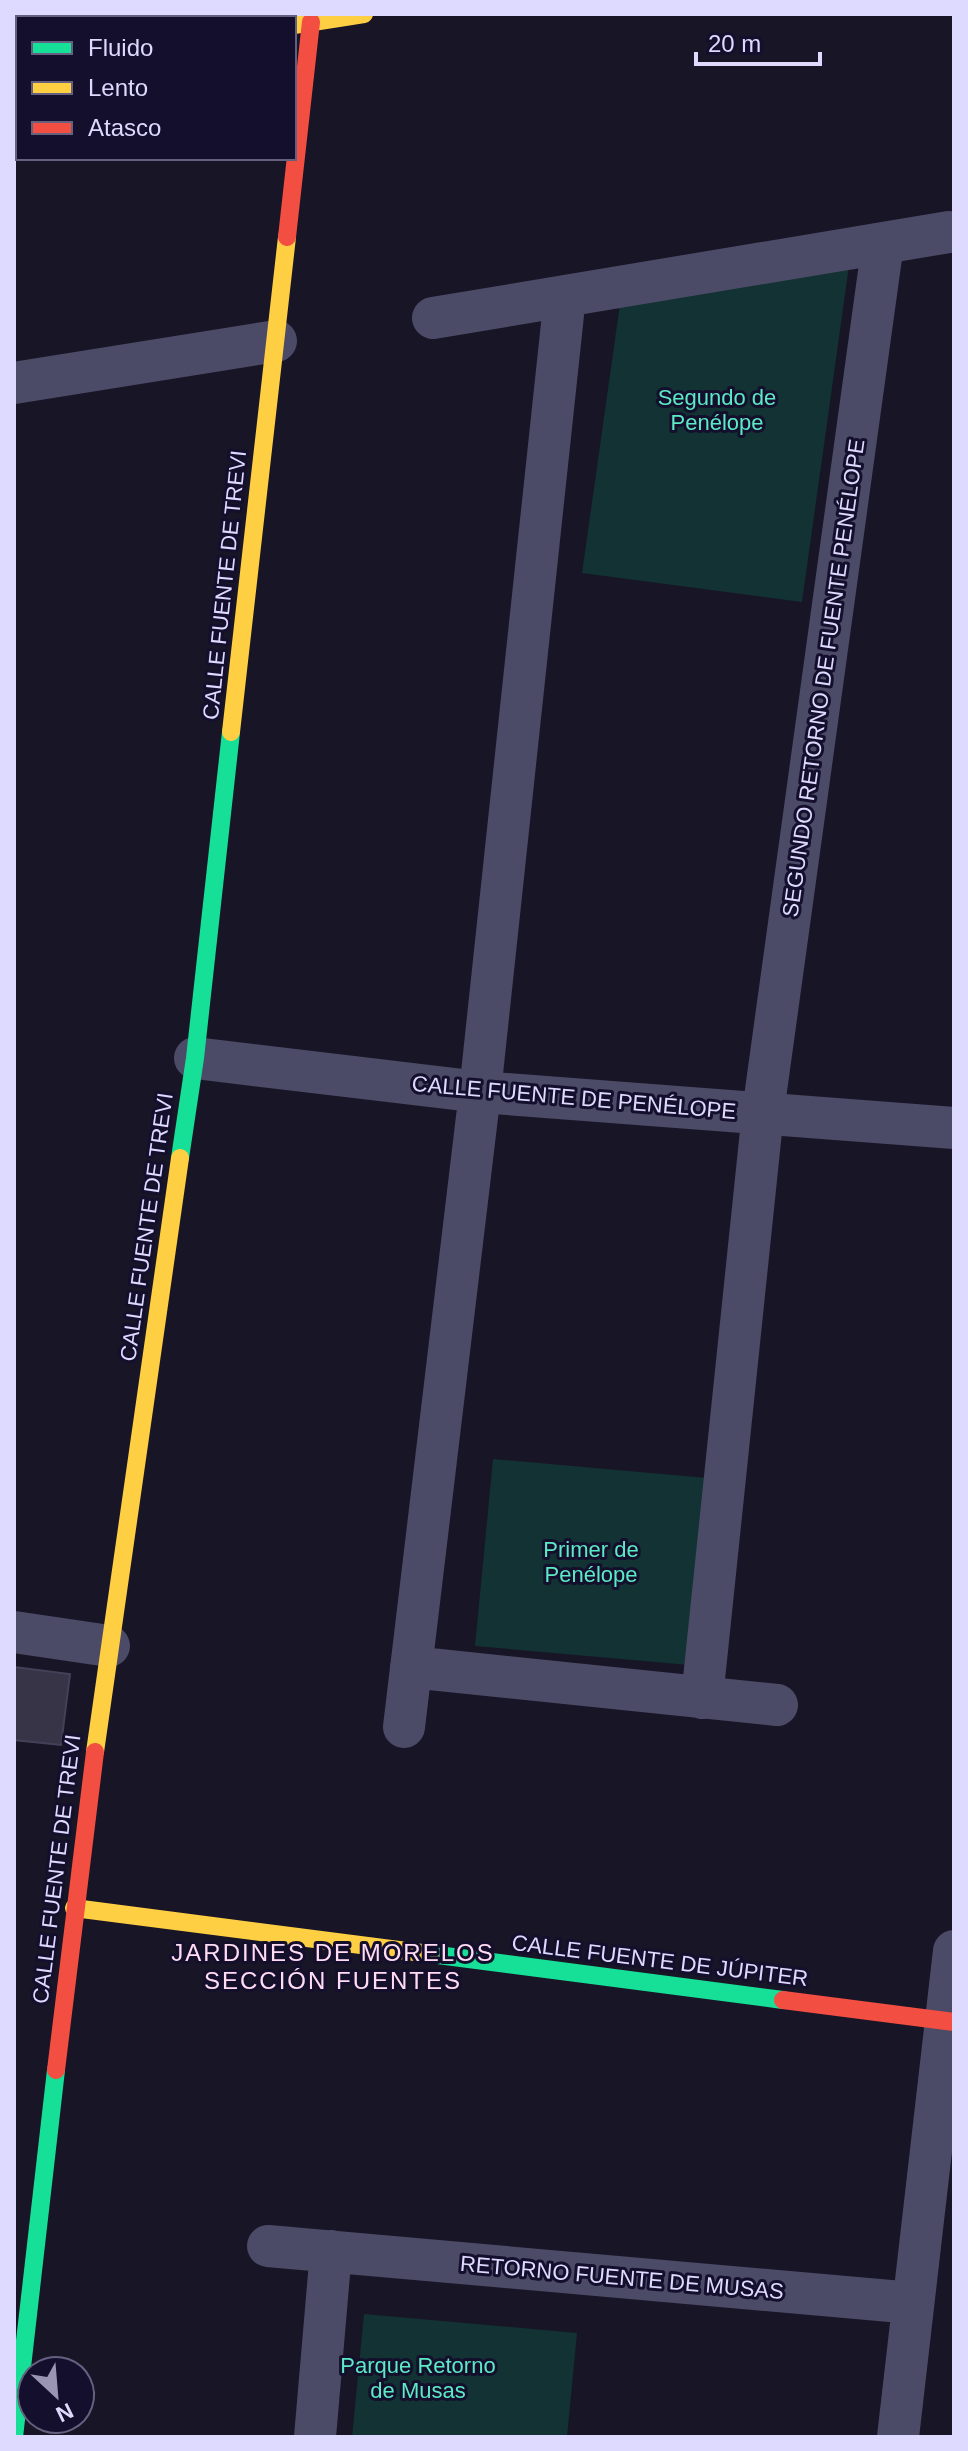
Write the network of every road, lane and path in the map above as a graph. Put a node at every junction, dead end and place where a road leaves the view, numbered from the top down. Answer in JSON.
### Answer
{"nodes":[{"id":1,"x":364,"y":14,"type":"edge"},
{"id":2,"x":302,"y":24,"type":"edge"},
{"id":3,"x":296,"y":97,"type":"edge"},
{"id":4,"x":291,"y":160,"type":"edge"},
{"id":5,"x":949,"y":232,"type":"dead end"},
{"id":6,"x":883,"y":243,"type":"junction"},
{"id":7,"x":565,"y":296,"type":"junction"},
{"id":8,"x":433,"y":318,"type":"dead end"},
{"id":9,"x":276,"y":341,"type":"junction"},
{"id":10,"x":14,"y":383,"type":"edge"},
{"id":11,"x":195,"y":1058,"type":"junction"},
{"id":12,"x":480,"y":1092,"type":"junction"},
{"id":13,"x":763,"y":1112,"type":"junction"},
{"id":14,"x":954,"y":1128,"type":"edge"},
{"id":15,"x":14,"y":1632,"type":"edge"},
{"id":16,"x":109,"y":1646,"type":"junction"},
{"id":17,"x":411,"y":1667,"type":"junction"},
{"id":18,"x":702,"y":1698,"type":"junction"},
{"id":19,"x":777,"y":1705,"type":"dead end"},
{"id":20,"x":404,"y":1727,"type":"dead end"},
{"id":21,"x":74,"y":1908,"type":"junction"},
{"id":22,"x":954,"y":1951,"type":"edge"},
{"id":23,"x":950,"y":2021,"type":"edge"},
{"id":24,"x":268,"y":2246,"type":"dead end"},
{"id":25,"x":331,"y":2251,"type":"junction"},
{"id":26,"x":913,"y":2303,"type":"junction"},
{"id":27,"x":14,"y":2437,"type":"edge"},
{"id":28,"x":315,"y":2437,"type":"edge"},
{"id":29,"x":898,"y":2437,"type":"edge"}],
"edges":[{"from":1,"to":2,"type":"street"},
{"from":2,"to":3,"type":"street","name":"CALLE FUENTE DE TREVI"},
{"from":4,"to":9,"type":"street","name":"CALLE FUENTE DE TREVI"},
{"from":5,"to":6,"type":"street"},
{"from":6,"to":7,"type":"street"},
{"from":6,"to":13,"type":"street","name":"SEGUNDO RETORNO DE FUENTE PENÉLOPE"},
{"from":7,"to":8,"type":"street"},
{"from":7,"to":12,"type":"street"},
{"from":9,"to":10,"type":"street"},
{"from":9,"to":11,"type":"street","name":"CALLE FUENTE DE TREVI"},
{"from":11,"to":12,"type":"street","name":"CALLE FUENTE DE PENÉLOPE"},
{"from":11,"to":16,"type":"street","name":"CALLE FUENTE DE TREVI"},
{"from":12,"to":13,"type":"street","name":"CALLE FUENTE DE PENÉLOPE"},
{"from":12,"to":17,"type":"street"},
{"from":13,"to":14,"type":"street","name":"CALLE FUENTE DE PENÉLOPE"},
{"from":13,"to":18,"type":"street","name":"SEGUNDO RETORNO DE FUENTE PENÉLOPE"},
{"from":15,"to":16,"type":"street"},
{"from":16,"to":21,"type":"street","name":"CALLE FUENTE DE TREVI"},
{"from":17,"to":18,"type":"street"},
{"from":17,"to":20,"type":"street"},
{"from":18,"to":19,"type":"street"},
{"from":21,"to":23,"type":"street","name":"CALLE FUENTE DE JÚPITER"},
{"from":21,"to":27,"type":"street","name":"CALLE FUENTE DE TREVI"},
{"from":22,"to":23,"type":"street"},
{"from":23,"to":26,"type":"street"},
{"from":24,"to":25,"type":"street","name":"RETORNO FUENTE DE MUSAS"},
{"from":25,"to":26,"type":"street","name":"RETORNO FUENTE DE MUSAS"},
{"from":25,"to":28,"type":"street"},
{"from":26,"to":29,"type":"street"}]}
